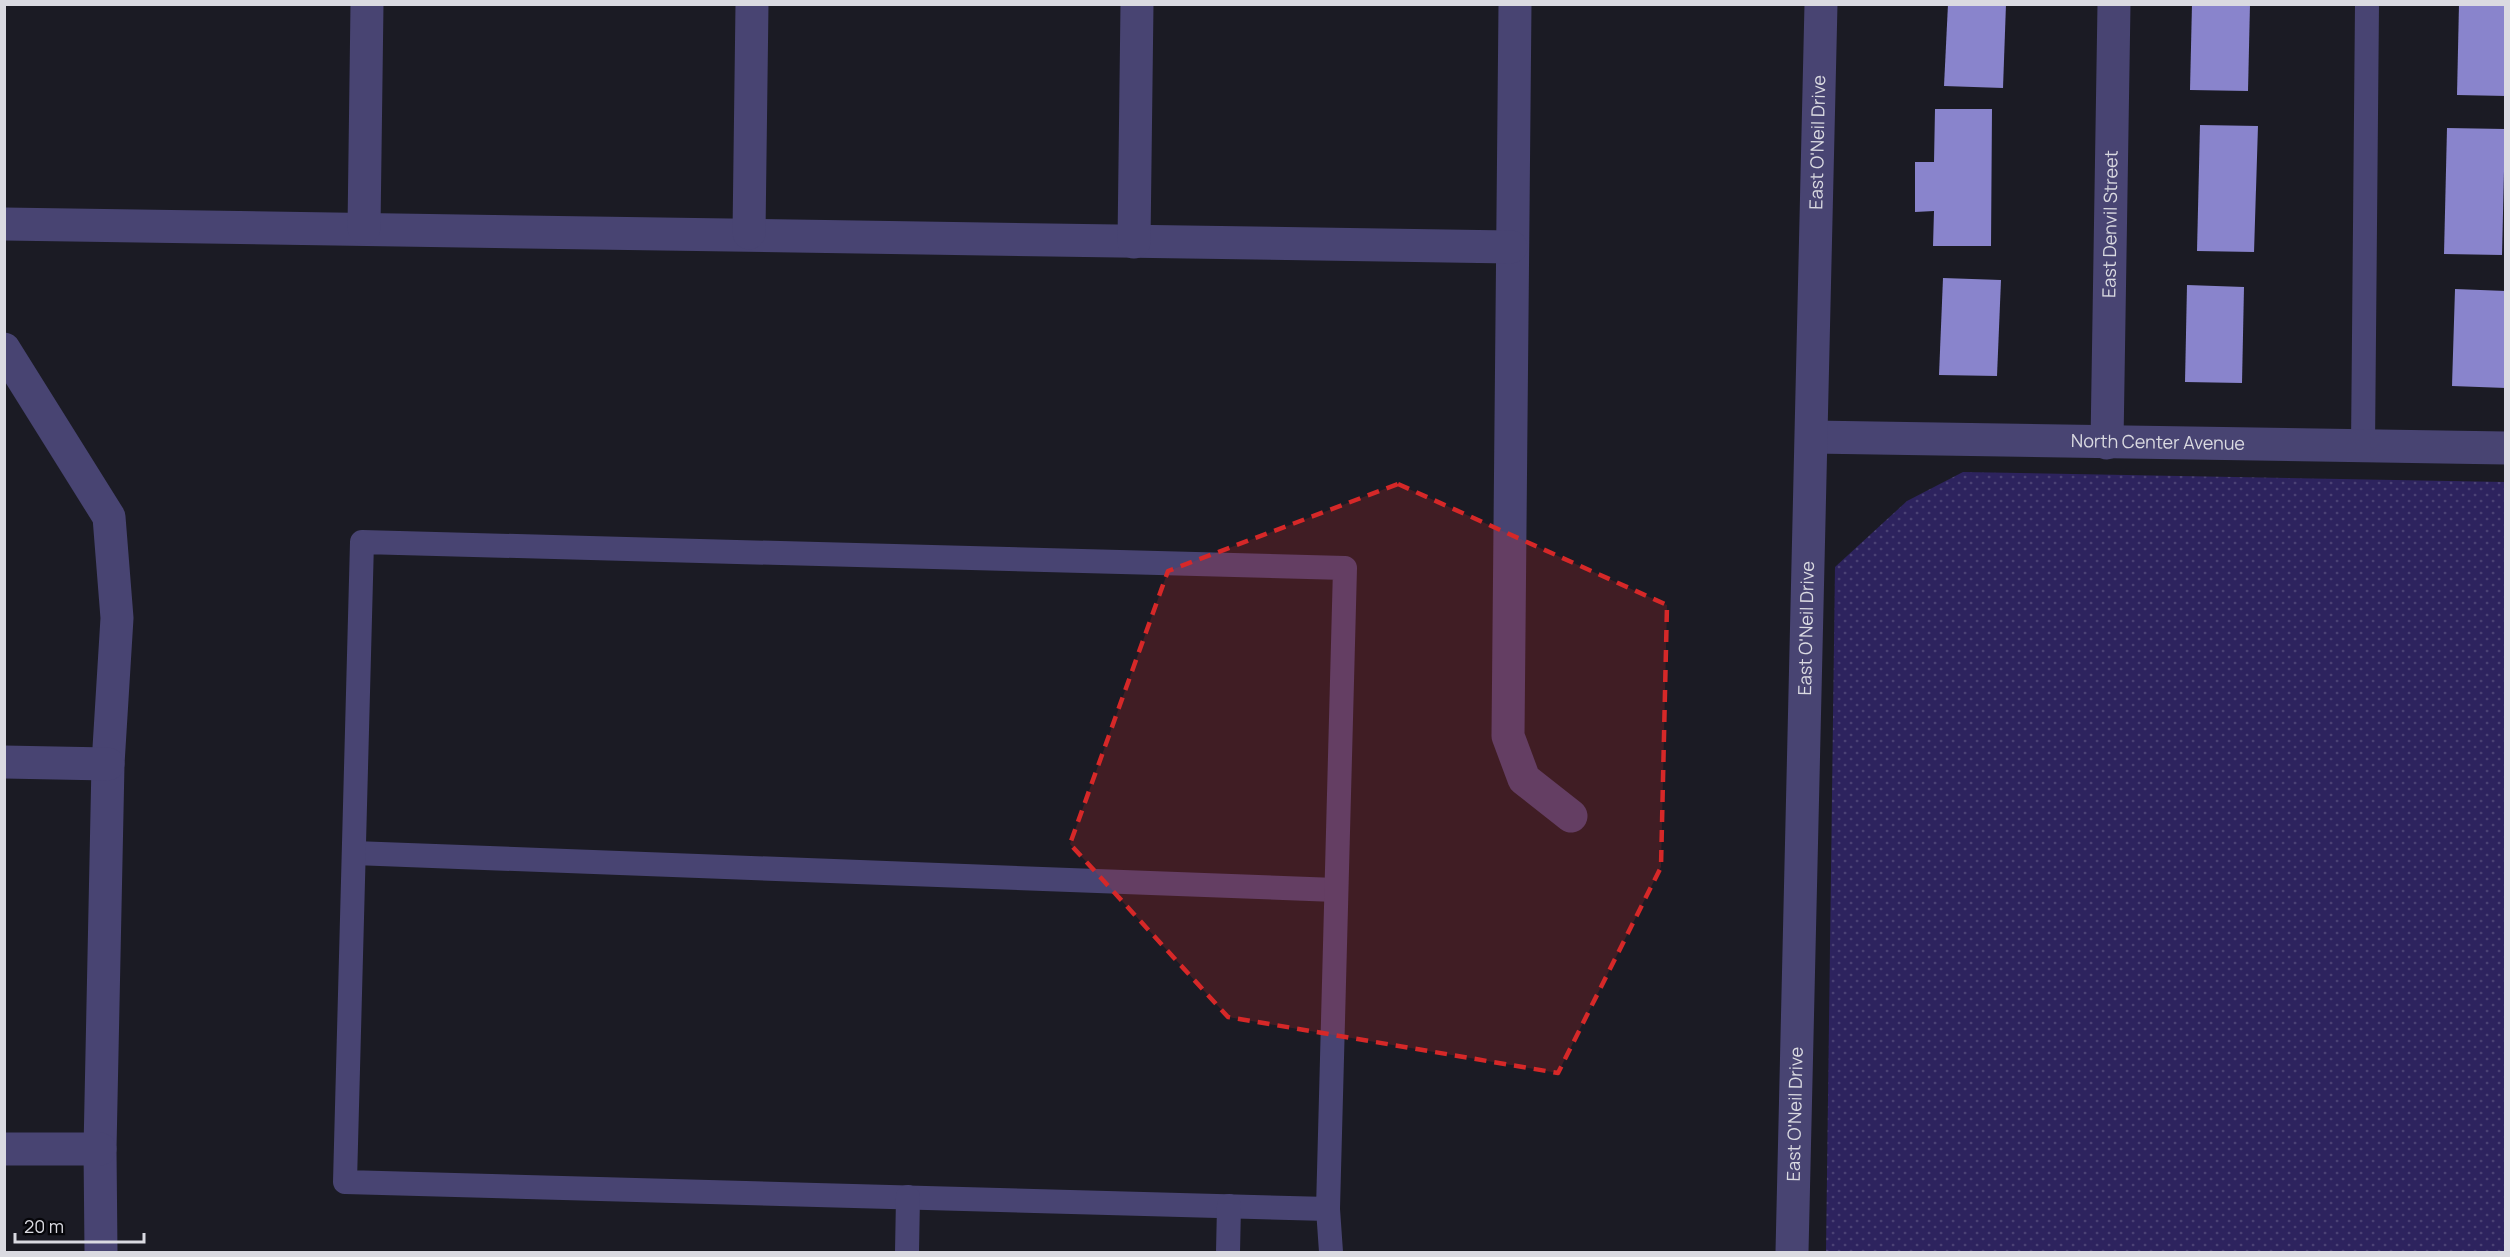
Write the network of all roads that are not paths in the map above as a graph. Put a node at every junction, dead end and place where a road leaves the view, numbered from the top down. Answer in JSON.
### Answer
{"nodes":[{"id":1,"x":367,"y":4,"type":"edge"},
{"id":2,"x":752,"y":4,"type":"edge"},
{"id":3,"x":1137,"y":4,"type":"edge"},
{"id":4,"x":1515,"y":4,"type":"edge"},
{"id":5,"x":1821,"y":4,"type":"edge"},
{"id":6,"x":2114,"y":4,"type":"edge"},
{"id":7,"x":2367,"y":4,"type":"edge"},
{"id":8,"x":4,"y":224,"type":"edge"},
{"id":9,"x":364,"y":228,"type":"junction"},
{"id":10,"x":749,"y":233,"type":"junction"},
{"id":11,"x":1134,"y":242,"type":"junction"},
{"id":12,"x":1511,"y":247,"type":"junction"},
{"id":13,"x":4,"y":349,"type":"edge"},
{"id":14,"x":1812,"y":437,"type":"junction"},
{"id":15,"x":2107,"y":443,"type":"junction"},
{"id":16,"x":2363,"y":447,"type":"junction"},
{"id":17,"x":2505,"y":448,"type":"edge"},
{"id":18,"x":4,"y":762,"type":"edge"},
{"id":19,"x":108,"y":764,"type":"junction"},
{"id":20,"x":1570,"y":816,"type":"dead end"},
{"id":21,"x":354,"y":853,"type":"junction"},
{"id":22,"x":1336,"y":890,"type":"junction"},
{"id":23,"x":4,"y":1149,"type":"edge"},
{"id":24,"x":100,"y":1149,"type":"junction"},
{"id":25,"x":908,"y":1197,"type":"junction"},
{"id":26,"x":1229,"y":1206,"type":"junction"},
{"id":27,"x":1328,"y":1209,"type":"junction"},
{"id":28,"x":101,"y":1252,"type":"edge"},
{"id":29,"x":907,"y":1252,"type":"edge"},
{"id":30,"x":1228,"y":1252,"type":"edge"},
{"id":31,"x":1331,"y":1252,"type":"edge"},
{"id":32,"x":1792,"y":1252,"type":"edge"}],
"edges":[{"from":1,"to":9,"type":"street"},
{"from":2,"to":10,"type":"street"},
{"from":3,"to":11,"type":"street"},
{"from":4,"to":12,"type":"street"},
{"from":5,"to":14,"type":"street","name":"East O'Neil Drive"},
{"from":6,"to":15,"type":"street","name":"East Denvil Street"},
{"from":7,"to":16,"type":"lane"},
{"from":8,"to":9,"type":"street"},
{"from":9,"to":10,"type":"street"},
{"from":10,"to":11,"type":"street"},
{"from":11,"to":12,"type":"street"},
{"from":12,"to":20,"type":"street"},
{"from":13,"to":19,"type":"street"},
{"from":14,"to":15,"type":"street","name":"North Center Avenue"},
{"from":14,"to":32,"type":"street","name":"East O'Neil Drive"},
{"from":15,"to":16,"type":"street","name":"North Center Avenue"},
{"from":16,"to":17,"type":"street","name":"North Center Avenue"},
{"from":18,"to":19,"type":"street"},
{"from":19,"to":24,"type":"street"},
{"from":21,"to":22,"type":"lane"},
{"from":21,"to":22,"type":"lane"},
{"from":21,"to":25,"type":"lane"},
{"from":22,"to":27,"type":"lane"},
{"from":23,"to":24,"type":"street"},
{"from":24,"to":28,"type":"street"},
{"from":25,"to":26,"type":"lane"},
{"from":25,"to":29,"type":"lane"},
{"from":26,"to":27,"type":"lane"},
{"from":26,"to":30,"type":"lane"},
{"from":27,"to":31,"type":"lane"}]}
